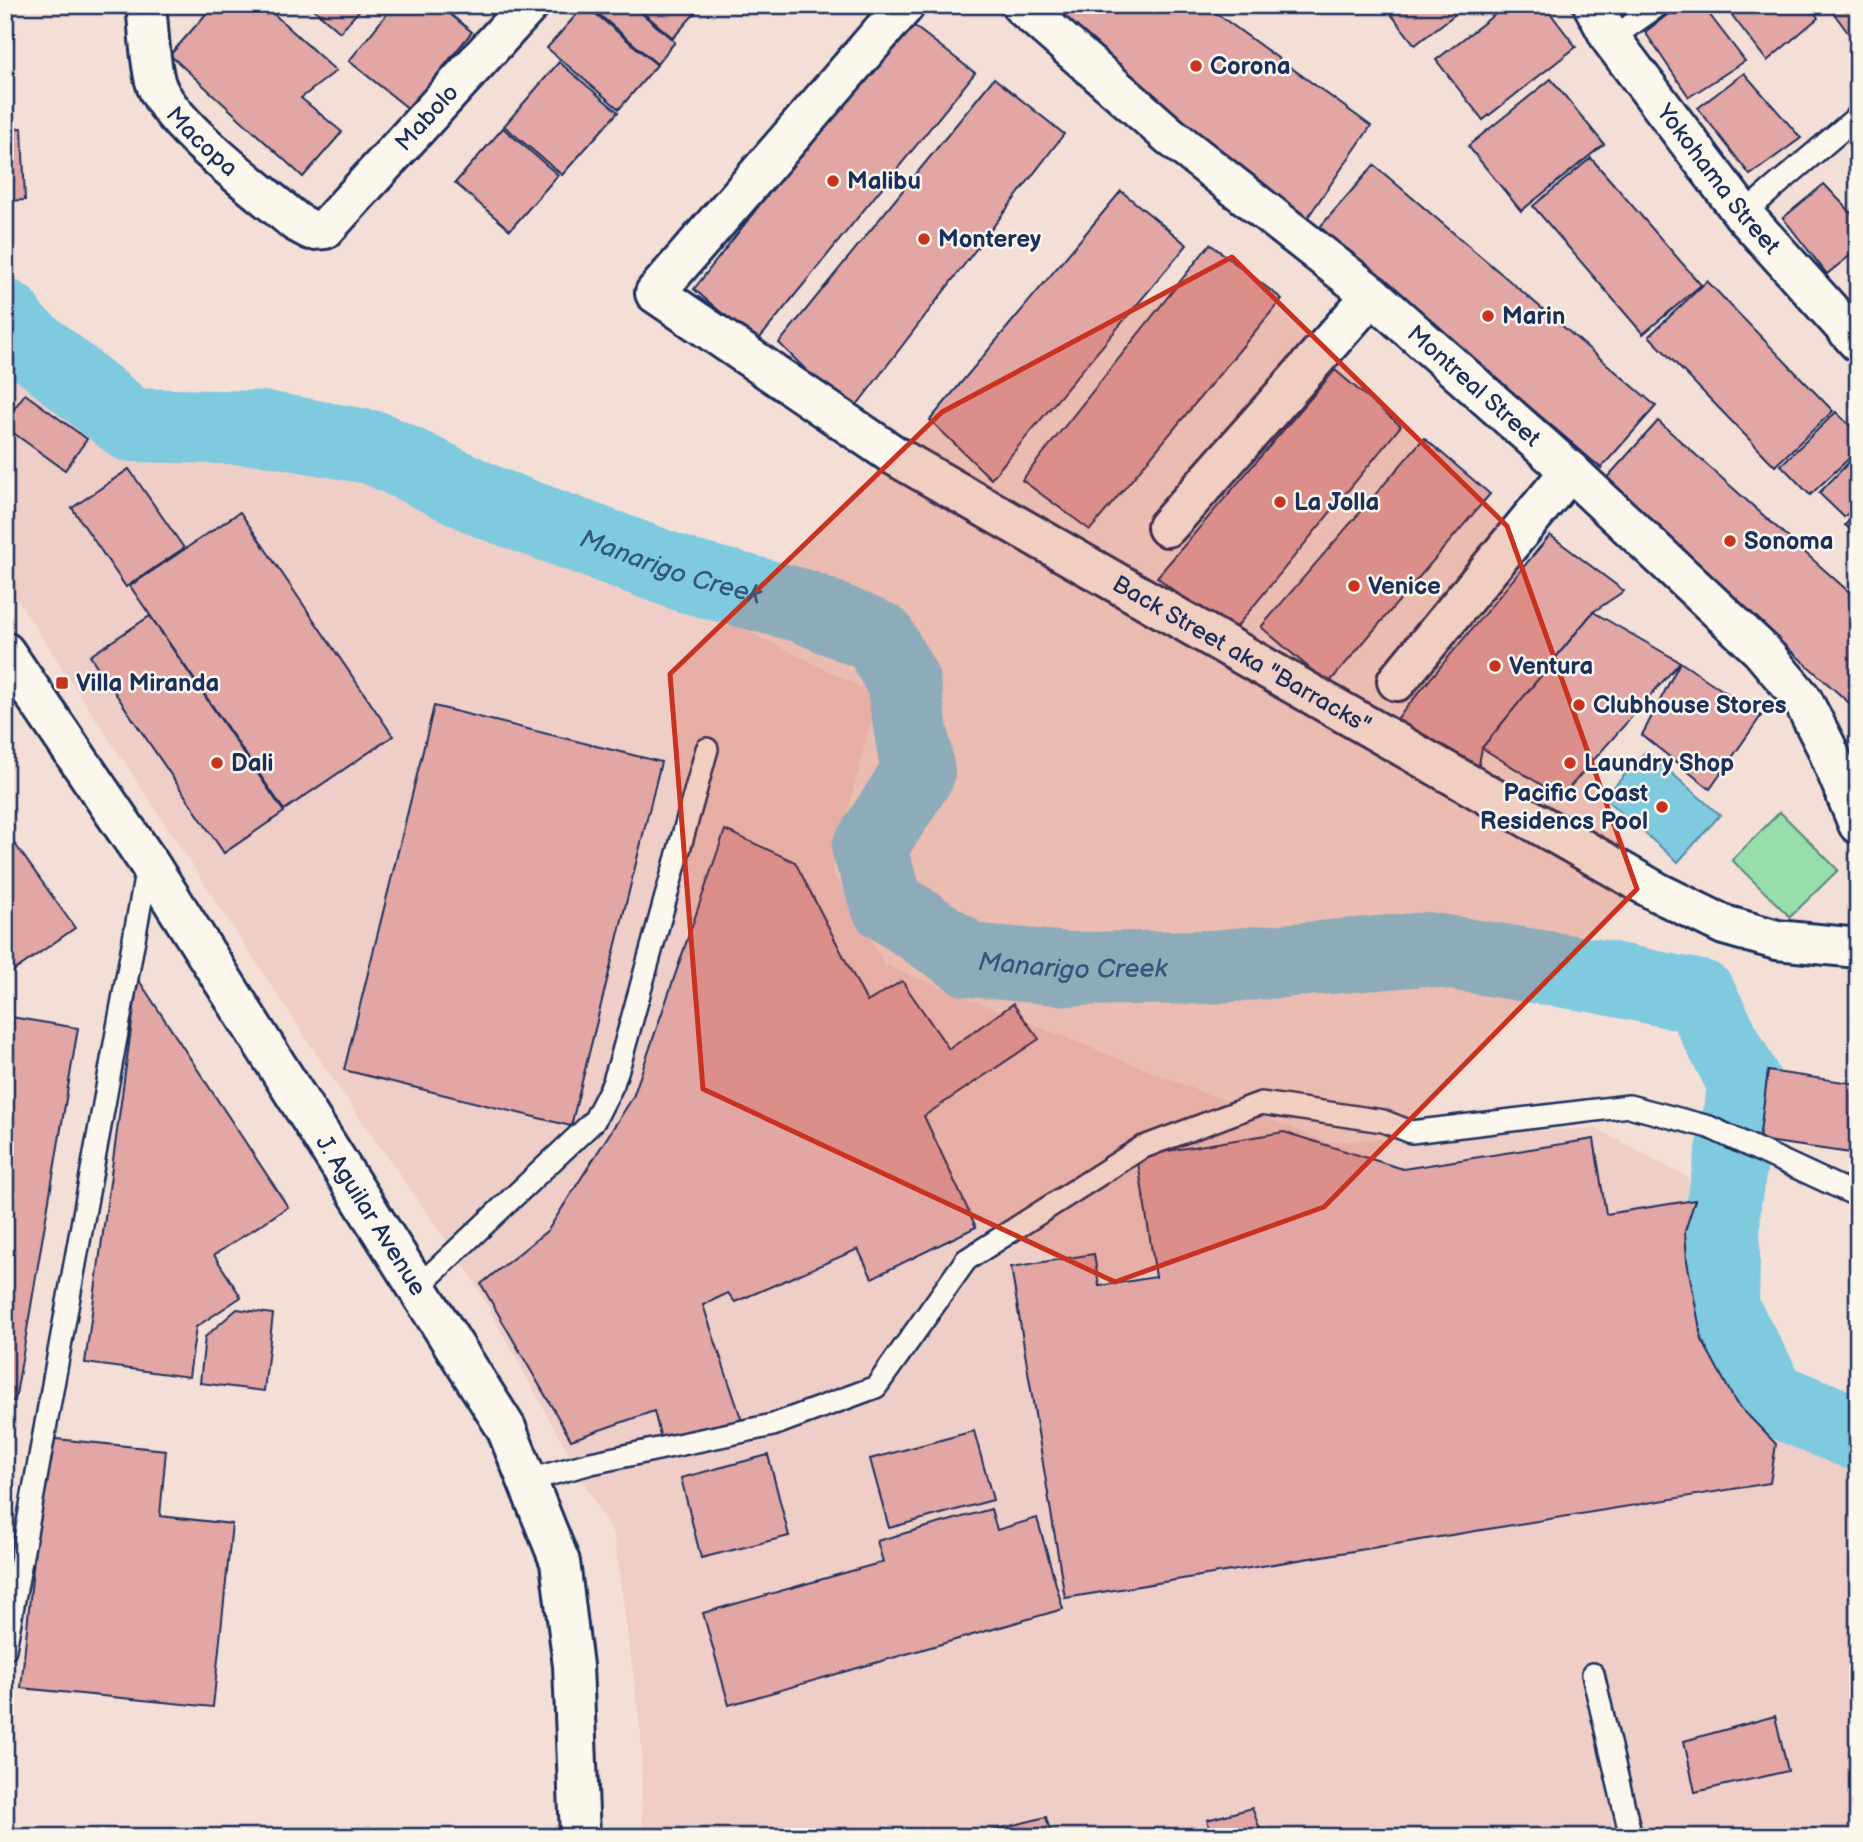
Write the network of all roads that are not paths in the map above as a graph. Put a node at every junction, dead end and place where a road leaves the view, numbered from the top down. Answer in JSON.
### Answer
{"nodes":[{"id":1,"x":146,"y":5,"type":"edge"},
{"id":2,"x":528,"y":5,"type":"edge"},
{"id":3,"x":905,"y":5,"type":"edge"},
{"id":4,"x":1021,"y":5,"type":"edge"},
{"id":5,"x":1593,"y":5,"type":"edge"},
{"id":6,"x":1659,"y":5,"type":"edge"},
{"id":7,"x":1611,"y":38,"type":"junction"},
{"id":8,"x":1858,"y":116,"type":"edge"},
{"id":9,"x":1743,"y":214,"type":"junction"},
{"id":10,"x":325,"y":229,"type":"joint"},
{"id":11,"x":1372,"y":295,"type":"junction"},
{"id":12,"x":1858,"y":342,"type":"edge"},
{"id":13,"x":1570,"y":471,"type":"junction"},
{"id":14,"x":1167,"y":527,"type":"dead end"},
{"id":15,"x":5,"y":652,"type":"edge"},
{"id":16,"x":1397,"y":681,"type":"dead end"},
{"id":17,"x":707,"y":749,"type":"dead end"},
{"id":18,"x":1858,"y":824,"type":"edge"},
{"id":19,"x":148,"y":862,"type":"junction"},
{"id":20,"x":1858,"y":948,"type":"edge"},
{"id":21,"x":1858,"y":1196,"type":"edge"},
{"id":22,"x":419,"y":1286,"type":"junction"},
{"id":23,"x":529,"y":1480,"type":"junction"},
{"id":24,"x":5,"y":1648,"type":"edge"},
{"id":25,"x":1593,"y":1674,"type":"dead end"},
{"id":26,"x":580,"y":1837,"type":"edge"},
{"id":27,"x":1631,"y":1837,"type":"edge"}],
"edges":[{"from":1,"to":10,"type":"street","name":"Macopa"},
{"from":2,"to":10,"type":"street","name":"Mabolo"},
{"from":3,"to":20,"type":"street","name":"Back Street aka \"Barracks\""},
{"from":4,"to":11,"type":"street","name":"Montreal Street"},
{"from":5,"to":7,"type":"street","name":"Yokohama Street"},
{"from":6,"to":7,"type":"lane"},
{"from":7,"to":9,"type":"street","name":"Yokohama Street"},
{"from":8,"to":9,"type":"lane"},
{"from":9,"to":12,"type":"street","name":"Yokohama Street"},
{"from":11,"to":13,"type":"street","name":"Montreal Street"},
{"from":11,"to":14,"type":"street"},
{"from":13,"to":16,"type":"street"},
{"from":13,"to":18,"type":"street","name":"Montreal Street"},
{"from":15,"to":19,"type":"street","name":"J. Aguilar Avenue"},
{"from":17,"to":22,"type":"lane"},
{"from":19,"to":22,"type":"street","name":"J. Aguilar Avenue"},
{"from":19,"to":24,"type":"lane"},
{"from":21,"to":23,"type":"lane"},
{"from":22,"to":23,"type":"street","name":"J. Aguilar Avenue"},
{"from":23,"to":26,"type":"street","name":"J. Aguilar Avenue"},
{"from":25,"to":27,"type":"lane"}]}
